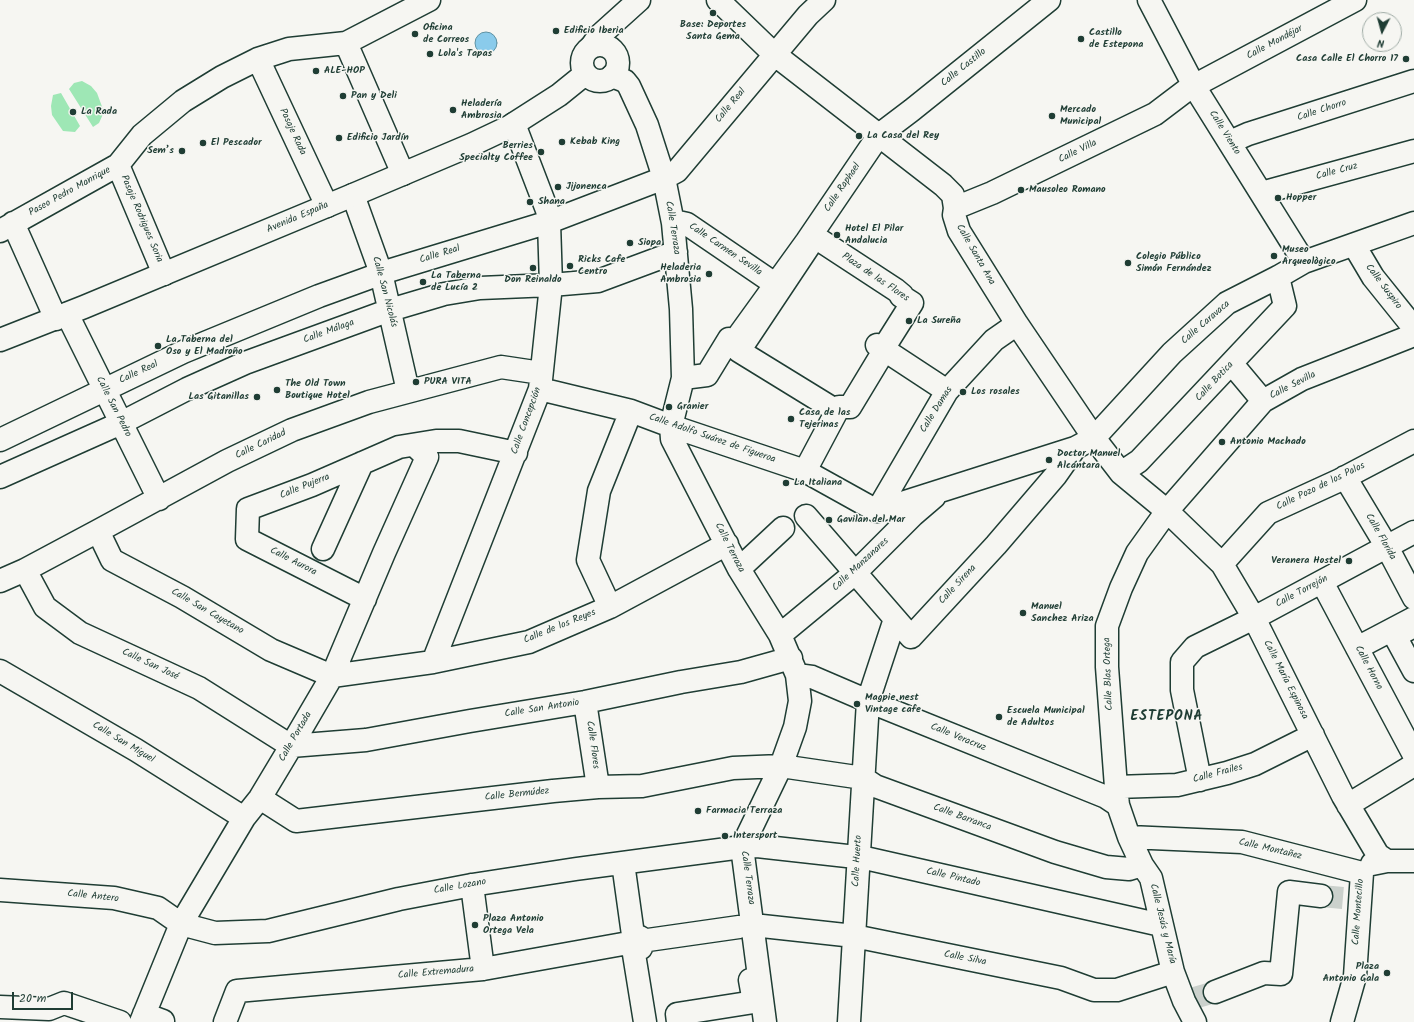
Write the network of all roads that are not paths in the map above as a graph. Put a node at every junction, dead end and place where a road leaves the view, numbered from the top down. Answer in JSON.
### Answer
{"nodes":[{"id":1,"x":429,"y":0,"type":"edge"},
{"id":2,"x":639,"y":0,"type":"edge"},
{"id":3,"x":718,"y":0,"type":"edge"},
{"id":4,"x":824,"y":0,"type":"edge"},
{"id":5,"x":1049,"y":0,"type":"edge"},
{"id":6,"x":1149,"y":0,"type":"edge"},
{"id":7,"x":1355,"y":0,"type":"edge"},
{"id":8,"x":346,"y":43,"type":"junction"},
{"id":9,"x":592,"y":46,"type":"junction"},
{"id":10,"x":774,"y":54,"type":"junction"},
{"id":11,"x":258,"y":59,"type":"junction"},
{"id":12,"x":585,"y":74,"type":"junction"},
{"id":13,"x":612,"y":76,"type":"junction"},
{"id":14,"x":1414,"y":81,"type":"edge"},
{"id":15,"x":1194,"y":86,"type":"junction"},
{"id":16,"x":514,"y":124,"type":"junction"},
{"id":17,"x":879,"y":135,"type":"junction"},
{"id":18,"x":1230,"y":142,"type":"junction"},
{"id":19,"x":1414,"y":151,"type":"edge"},
{"id":20,"x":118,"y":165,"type":"junction"},
{"id":21,"x":403,"y":174,"type":"junction"},
{"id":22,"x":664,"y":178,"type":"junction"},
{"id":23,"x":1261,"y":193,"type":"junction"},
{"id":24,"x":353,"y":196,"type":"junction"},
{"id":25,"x":327,"y":206,"type":"junction"},
{"id":26,"x":955,"y":208,"type":"junction"},
{"id":27,"x":549,"y":222,"type":"junction"},
{"id":28,"x":673,"y":223,"type":"junction"},
{"id":29,"x":1414,"y":223,"type":"edge"},
{"id":30,"x":7,"y":227,"type":"edge"},
{"id":31,"x":809,"y":242,"type":"junction"},
{"id":32,"x":1354,"y":244,"type":"junction"},
{"id":33,"x":676,"y":252,"type":"junction"},
{"id":34,"x":1304,"y":262,"type":"junction"},
{"id":35,"x":381,"y":273,"type":"junction"},
{"id":36,"x":164,"y":274,"type":"junction"},
{"id":37,"x":1278,"y":277,"type":"junction"},
{"id":38,"x":775,"y":284,"type":"junction"},
{"id":39,"x":551,"y":285,"type":"junction"},
{"id":40,"x":390,"y":310,"type":"junction"},
{"id":41,"x":61,"y":317,"type":"junction"},
{"id":42,"x":1016,"y":324,"type":"junction"},
{"id":43,"x":1414,"y":328,"type":"edge"},
{"id":44,"x":1414,"y":334,"type":"edge"},
{"id":45,"x":0,"y":340,"type":"edge"},
{"id":46,"x":737,"y":344,"type":"junction"},
{"id":47,"x":880,"y":347,"type":"junction"},
{"id":48,"x":1232,"y":364,"type":"junction"},
{"id":49,"x":683,"y":378,"type":"junction"},
{"id":50,"x":540,"y":381,"type":"junction"},
{"id":51,"x":104,"y":390,"type":"junction"},
{"id":52,"x":408,"y":391,"type":"junction"},
{"id":53,"x":947,"y":391,"type":"junction"},
{"id":54,"x":1263,"y":401,"type":"junction"},
{"id":55,"x":839,"y":408,"type":"junction"},
{"id":56,"x":631,"y":411,"type":"junction"},
{"id":57,"x":121,"y":423,"type":"junction"},
{"id":58,"x":671,"y":426,"type":"junction"},
{"id":59,"x":1094,"y":438,"type":"junction"},
{"id":60,"x":0,"y":440,"type":"edge"},
{"id":61,"x":1414,"y":441,"type":"edge"},
{"id":62,"x":414,"y":445,"type":"junction"},
{"id":63,"x":1075,"y":448,"type":"junction"},
{"id":64,"x":516,"y":453,"type":"junction"},
{"id":65,"x":362,"y":463,"type":"junction"},
{"id":66,"x":805,"y":470,"type":"junction"},
{"id":67,"x":1121,"y":474,"type":"junction"},
{"id":68,"x":1,"y":475,"type":"edge"},
{"id":69,"x":1346,"y":477,"type":"junction"},
{"id":70,"x":939,"y":492,"type":"junction"},
{"id":71,"x":159,"y":499,"type":"junction"},
{"id":72,"x":248,"y":509,"type":"joint"},
{"id":73,"x":877,"y":511,"type":"junction"},
{"id":74,"x":1167,"y":511,"type":"junction"},
{"id":75,"x":806,"y":516,"type":"dead end"},
{"id":76,"x":783,"y":528,"type":"dead end"},
{"id":77,"x":98,"y":531,"type":"junction"},
{"id":78,"x":1414,"y":532,"type":"edge"},
{"id":79,"x":727,"y":544,"type":"junction"},
{"id":80,"x":1387,"y":547,"type":"junction"},
{"id":81,"x":323,"y":548,"type":"dead end"},
{"id":82,"x":1222,"y":564,"type":"junction"},
{"id":83,"x":739,"y":569,"type":"junction"},
{"id":84,"x":25,"y":570,"type":"junction"},
{"id":85,"x":855,"y":574,"type":"junction"},
{"id":86,"x":0,"y":581,"type":"edge"},
{"id":87,"x":1322,"y":582,"type":"junction"},
{"id":88,"x":1414,"y":598,"type":"edge"},
{"id":89,"x":365,"y":599,"type":"junction"},
{"id":90,"x":610,"y":607,"type":"junction"},
{"id":91,"x":1254,"y":618,"type":"junction"},
{"id":92,"x":1414,"y":618,"type":"edge"},
{"id":93,"x":895,"y":620,"type":"junction"},
{"id":94,"x":1414,"y":626,"type":"edge"},
{"id":95,"x":780,"y":635,"type":"junction"},
{"id":96,"x":1357,"y":648,"type":"junction"},
{"id":97,"x":432,"y":662,"type":"junction"},
{"id":98,"x":794,"y":666,"type":"junction"},
{"id":99,"x":0,"y":670,"type":"edge"},
{"id":100,"x":1414,"y":671,"type":"edge"},
{"id":101,"x":332,"y":676,"type":"junction"},
{"id":102,"x":868,"y":701,"type":"junction"},
{"id":103,"x":585,"y":702,"type":"junction"},
{"id":104,"x":1313,"y":735,"type":"junction"},
{"id":105,"x":291,"y":746,"type":"junction"},
{"id":106,"x":1414,"y":755,"type":"edge"},
{"id":107,"x":1414,"y":765,"type":"edge"},
{"id":108,"x":781,"y":766,"type":"junction"},
{"id":109,"x":863,"y":778,"type":"junction"},
{"id":110,"x":1200,"y":780,"type":"junction"},
{"id":111,"x":598,"y":787,"type":"junction"},
{"id":112,"x":1117,"y":796,"type":"junction"},
{"id":113,"x":260,"y":798,"type":"junction"},
{"id":114,"x":1348,"y":805,"type":"junction"},
{"id":115,"x":244,"y":818,"type":"junction"},
{"id":116,"x":1129,"y":837,"type":"junction"},
{"id":117,"x":742,"y":847,"type":"junction"},
{"id":118,"x":858,"y":858,"type":"junction"},
{"id":119,"x":1386,"y":861,"type":"junction"},
{"id":120,"x":1414,"y":861,"type":"edge"},
{"id":121,"x":623,"y":863,"type":"junction"},
{"id":122,"x":1142,"y":865,"type":"junction"},
{"id":123,"x":1362,"y":873,"type":"junction"},
{"id":124,"x":472,"y":885,"type":"junction"},
{"id":125,"x":0,"y":890,"type":"edge"},
{"id":126,"x":1321,"y":896,"type":"tunnel mouth"},
{"id":127,"x":181,"y":924,"type":"junction"},
{"id":128,"x":1161,"y":925,"type":"junction"},
{"id":129,"x":746,"y":926,"type":"junction"},
{"id":130,"x":854,"y":936,"type":"junction"},
{"id":131,"x":637,"y":942,"type":"junction"},
{"id":132,"x":483,"y":969,"type":"junction"},
{"id":133,"x":1173,"y":972,"type":"junction"},
{"id":134,"x":1215,"y":992,"type":"tunnel mouth"},
{"id":135,"x":0,"y":1008,"type":"edge"},
{"id":136,"x":765,"y":1018,"type":"edge"},
{"id":137,"x":149,"y":1019,"type":"edge"},
{"id":138,"x":120,"y":1022,"type":"edge"},
{"id":139,"x":225,"y":1022,"type":"edge"},
{"id":140,"x":645,"y":1022,"type":"edge"},
{"id":141,"x":678,"y":1022,"type":"edge"},
{"id":142,"x":849,"y":1022,"type":"edge"},
{"id":143,"x":1195,"y":1022,"type":"edge"},
{"id":144,"x":1342,"y":1022,"type":"edge"}],
"edges":[{"from":1,"to":8,"type":"street","name":"Paseo Pedro Manrique"},
{"from":2,"to":9,"type":"street"},
{"from":3,"to":10,"type":"street","name":"Calle Santa Ana"},
{"from":4,"to":10,"type":"street","name":"Calle Real"},
{"from":5,"to":17,"type":"street","name":"Calle Castillo"},
{"from":6,"to":15,"type":"street","name":"Calle Viento"},
{"from":7,"to":15,"type":"street","name":"Calle Mondéjar"},
{"from":8,"to":11,"type":"street","name":"Paseo Pedro Manrique"},
{"from":8,"to":21,"type":"street"},
{"from":9,"to":12,"type":"street"},
{"from":9,"to":13,"type":"street"},
{"from":10,"to":17,"type":"street","name":"Calle Santa Ana"},
{"from":10,"to":22,"type":"street","name":"Calle Real"},
{"from":11,"to":20,"type":"street","name":"Paseo Pedro Manrique"},
{"from":11,"to":25,"type":"street","name":"Pasaje Rada"},
{"from":12,"to":13,"type":"street"},
{"from":12,"to":16,"type":"street","name":"Avenida España"},
{"from":13,"to":22,"type":"street","name":"Calle Terraza"},
{"from":14,"to":18,"type":"street","name":"Calle Chorro"},
{"from":15,"to":18,"type":"street","name":"Calle Viento"},
{"from":15,"to":26,"type":"street","name":"Calle Villa"},
{"from":16,"to":21,"type":"street","name":"Avenida España"},
{"from":16,"to":27,"type":"street","name":"Calle Concepción"},
{"from":17,"to":26,"type":"street","name":"Calle Santa Ana"},
{"from":17,"to":31,"type":"street","name":"Calle Raphael"},
{"from":18,"to":23,"type":"street","name":"Calle Viento"},
{"from":19,"to":23,"type":"street","name":"Calle Cruz"},
{"from":20,"to":30,"type":"street","name":"Paseo Pedro Manrique"},
{"from":20,"to":36,"type":"street","name":"Pasaje Rodrigues Soria"},
{"from":21,"to":24,"type":"street","name":"Avenida España"},
{"from":22,"to":27,"type":"street","name":"Calle Real"},
{"from":22,"to":28,"type":"street","name":"Calle Terraza"},
{"from":23,"to":34,"type":"street","name":"Calle Viento"},
{"from":24,"to":25,"type":"street","name":"Avenida España"},
{"from":24,"to":35,"type":"street","name":"Calle San Nicolás"},
{"from":25,"to":36,"type":"street","name":"Avenida España"},
{"from":26,"to":42,"type":"street","name":"Calle Santa Ana"},
{"from":27,"to":35,"type":"street","name":"Calle Real"},
{"from":27,"to":39,"type":"street","name":"Calle Concepción"},
{"from":28,"to":33,"type":"street","name":"Calle Terraza"},
{"from":28,"to":38,"type":"street","name":"Calle Carmen Sevilla"},
{"from":29,"to":32,"type":"street","name":"Calle Caravaca"},
{"from":30,"to":41,"type":"street","name":"Calle San Pedro"},
{"from":31,"to":38,"type":"street"},
{"from":31,"to":46,"type":"street"},
{"from":31,"to":47,"type":"street","name":"Plaza de las Flores"},
{"from":32,"to":34,"type":"street","name":"Calle Caravaca"},
{"from":32,"to":43,"type":"street","name":"Calle Suspiro"},
{"from":33,"to":39,"type":"street","name":"Calle Málaga"},
{"from":33,"to":49,"type":"street","name":"Calle Terraza"},
{"from":34,"to":37,"type":"street","name":"Calle Caravaca"},
{"from":35,"to":40,"type":"street","name":"Calle San Nicolás"},
{"from":35,"to":51,"type":"street","name":"Calle Real"},
{"from":36,"to":41,"type":"street","name":"Avenida España"},
{"from":37,"to":48,"type":"street","name":"Calle Botica"},
{"from":37,"to":59,"type":"street","name":"Calle Caravaca"},
{"from":38,"to":46,"type":"street"},
{"from":39,"to":40,"type":"street","name":"Calle Málaga"},
{"from":39,"to":50,"type":"street","name":"Calle Concepción"},
{"from":40,"to":52,"type":"street","name":"Calle San Nicolás"},
{"from":40,"to":57,"type":"street","name":"Calle Málaga"},
{"from":41,"to":45,"type":"street","name":"Avenida España"},
{"from":41,"to":51,"type":"street","name":"Calle San Pedro"},
{"from":42,"to":53,"type":"street","name":"Calle Damas"},
{"from":42,"to":59,"type":"street","name":"Calle Santa Ana"},
{"from":44,"to":54,"type":"street","name":"Calle Sevilla"},
{"from":46,"to":49,"type":"street"},
{"from":46,"to":55,"type":"street"},
{"from":47,"to":53,"type":"street"},
{"from":47,"to":55,"type":"street","name":"Plaza de las Flores"},
{"from":48,"to":54,"type":"street"},
{"from":48,"to":67,"type":"street","name":"Calle Botica"},
{"from":49,"to":58,"type":"street","name":"Calle Terraza"},
{"from":50,"to":52,"type":"street","name":"Calle Caridad"},
{"from":50,"to":56,"type":"street","name":"Calle Adolfo Suárez de Figueroa"},
{"from":50,"to":64,"type":"street","name":"Calle Concepción"},
{"from":51,"to":57,"type":"street","name":"Calle San Pedro"},
{"from":51,"to":60,"type":"street","name":"Calle Real"},
{"from":52,"to":71,"type":"street","name":"Calle Caridad"},
{"from":53,"to":73,"type":"street","name":"Calle Damas"},
{"from":54,"to":74,"type":"street","name":"Calle Sevilla"},
{"from":55,"to":66,"type":"street"},
{"from":56,"to":58,"type":"street","name":"Calle Adolfo Suárez de Figueroa"},
{"from":56,"to":90,"type":"street"},
{"from":57,"to":68,"type":"street","name":"Calle Málaga"},
{"from":57,"to":71,"type":"street","name":"Calle San Pedro"},
{"from":58,"to":66,"type":"street","name":"Calle Adolfo Suárez de Figueroa"},
{"from":58,"to":79,"type":"street","name":"Calle Terraza"},
{"from":59,"to":63,"type":"street","name":"Calle Manzanares"},
{"from":59,"to":67,"type":"street","name":"Calle Santa Ana"},
{"from":61,"to":69,"type":"street","name":"Calle Pozo de los Palos"},
{"from":62,"to":64,"type":"street","name":"Calle Pujerra"},
{"from":62,"to":65,"type":"street","name":"Calle Pujerra"},
{"from":62,"to":89,"type":"street","name":"Calle Portada"},
{"from":63,"to":70,"type":"street","name":"Calle Manzanares"},
{"from":63,"to":93,"type":"street","name":"Calle Sirena"},
{"from":64,"to":97,"type":"street","name":"Calle Concepción"},
{"from":65,"to":72,"type":"street","name":"Calle Pujerra"},
{"from":65,"to":81,"type":"street"},
{"from":66,"to":73,"type":"street","name":"Calle Adolfo Suárez de Figueroa"},
{"from":67,"to":74,"type":"street","name":"Calle Santa Ana"},
{"from":69,"to":80,"type":"street","name":"Calle Florida"},
{"from":69,"to":82,"type":"street","name":"Calle Pozo de los Palos"},
{"from":70,"to":73,"type":"street","name":"Calle Manzanares"},
{"from":70,"to":85,"type":"street","name":"Calle Manzanares"},
{"from":71,"to":77,"type":"street","name":"Calle Caridad"},
{"from":72,"to":89,"type":"street","name":"Calle Aurora"},
{"from":74,"to":82,"type":"street","name":"Calle María Espinosa"},
{"from":74,"to":112,"type":"street","name":"Calle Blas Ortega"},
{"from":75,"to":85,"type":"street"},
{"from":76,"to":83,"type":"street"},
{"from":77,"to":84,"type":"street","name":"Calle Caridad"},
{"from":77,"to":101,"type":"street","name":"Calle San Cayetano"},
{"from":78,"to":80,"type":"street","name":"Calle Torrejón"},
{"from":79,"to":83,"type":"street","name":"Calle Terraza"},
{"from":79,"to":90,"type":"street","name":"Calle de los Reyes"},
{"from":80,"to":87,"type":"street","name":"Calle Torrejón"},
{"from":80,"to":88,"type":"street","name":"Calle Florida"},
{"from":82,"to":91,"type":"street","name":"Calle María Espinosa"},
{"from":83,"to":95,"type":"street","name":"Calle Terraza"},
{"from":84,"to":86,"type":"street","name":"Calle Caridad"},
{"from":84,"to":105,"type":"street","name":"Calle San José"},
{"from":85,"to":93,"type":"street"},
{"from":85,"to":95,"type":"street","name":"Calle Manzanares"},
{"from":87,"to":91,"type":"street","name":"Calle Torrejón"},
{"from":87,"to":96,"type":"street","name":"Calle Horno"},
{"from":89,"to":101,"type":"street","name":"Calle Portada"},
{"from":90,"to":97,"type":"street","name":"Calle de los Reyes"},
{"from":91,"to":104,"type":"street","name":"Calle María Espinosa"},
{"from":91,"to":110,"type":"street","name":"Calle Torrejón"},
{"from":92,"to":96,"type":"street"},
{"from":93,"to":102,"type":"street"},
{"from":94,"to":100,"type":"street"},
{"from":95,"to":98,"type":"street","name":"Calle Terraza"},
{"from":96,"to":106,"type":"street","name":"Calle Horno"},
{"from":97,"to":101,"type":"street","name":"Calle de los Reyes"},
{"from":98,"to":102,"type":"street","name":"Calle Veracruz"},
{"from":98,"to":103,"type":"street","name":"Calle San Antonio"},
{"from":98,"to":108,"type":"street","name":"Calle Terraza"},
{"from":99,"to":115,"type":"street","name":"Calle San Miguel"},
{"from":101,"to":105,"type":"street","name":"Calle Portada"},
{"from":102,"to":109,"type":"street","name":"Calle Huerto"},
{"from":102,"to":112,"type":"street","name":"Calle Veracruz"},
{"from":103,"to":105,"type":"street","name":"Calle San Antonio"},
{"from":103,"to":111,"type":"street","name":"Calle Flores"},
{"from":104,"to":110,"type":"street","name":"Calle Frailes"},
{"from":104,"to":114,"type":"street","name":"Calle María Espinosa"},
{"from":105,"to":113,"type":"street","name":"Calle Portada"},
{"from":107,"to":114,"type":"street"},
{"from":108,"to":109,"type":"street","name":"Calle Barranca"},
{"from":108,"to":111,"type":"street","name":"Calle Bermúdez"},
{"from":108,"to":117,"type":"street","name":"Calle Terraza"},
{"from":109,"to":118,"type":"street","name":"Calle Huerto"},
{"from":109,"to":122,"type":"street","name":"Calle Barranca"},
{"from":110,"to":112,"type":"street","name":"Calle Frailes"},
{"from":111,"to":113,"type":"street","name":"Calle Bermúdez"},
{"from":112,"to":116,"type":"street","name":"Calle Jesús y María"},
{"from":113,"to":115,"type":"street","name":"Calle Portada"},
{"from":114,"to":119,"type":"street","name":"Calle María Espinosa"},
{"from":115,"to":127,"type":"street","name":"Calle Portada"},
{"from":116,"to":122,"type":"street","name":"Calle Jesús y María"},
{"from":116,"to":123,"type":"street","name":"Calle Montañez"},
{"from":117,"to":118,"type":"street","name":"Calle Pintado"},
{"from":117,"to":121,"type":"street","name":"Calle Lozano"},
{"from":117,"to":129,"type":"street","name":"Calle Terraza"},
{"from":118,"to":128,"type":"street","name":"Calle Pintado"},
{"from":118,"to":130,"type":"street","name":"Calle Huerto"},
{"from":119,"to":120,"type":"street"},
{"from":119,"to":123,"type":"street"},
{"from":121,"to":124,"type":"street","name":"Calle Lozano"},
{"from":121,"to":131,"type":"street"},
{"from":122,"to":128,"type":"street","name":"Calle Jesús y María"},
{"from":123,"to":144,"type":"street","name":"Calle Montecillo"},
{"from":124,"to":127,"type":"street","name":"Calle Lozano"},
{"from":124,"to":132,"type":"street"},
{"from":125,"to":127,"type":"street","name":"Calle Antero"},
{"from":126,"to":134,"type":"street"},
{"from":127,"to":137,"type":"street","name":"Calle Portada"},
{"from":128,"to":133,"type":"street","name":"Calle Jesús y María"},
{"from":129,"to":130,"type":"street","name":"Calle Silva"},
{"from":129,"to":131,"type":"street","name":"Calle Extremadura"},
{"from":129,"to":136,"type":"street","name":"Calle Terraza"},
{"from":130,"to":133,"type":"street","name":"Calle Silva"},
{"from":130,"to":142,"type":"street","name":"Calle Huerto"},
{"from":131,"to":132,"type":"street","name":"Calle Extremadura"},
{"from":131,"to":140,"type":"street"},
{"from":131,"to":141,"type":"street"},
{"from":132,"to":139,"type":"street","name":"Calle Extremadura"},
{"from":133,"to":143,"type":"street","name":"Calle Jesús y María"},
{"from":135,"to":138,"type":"street"}]}
